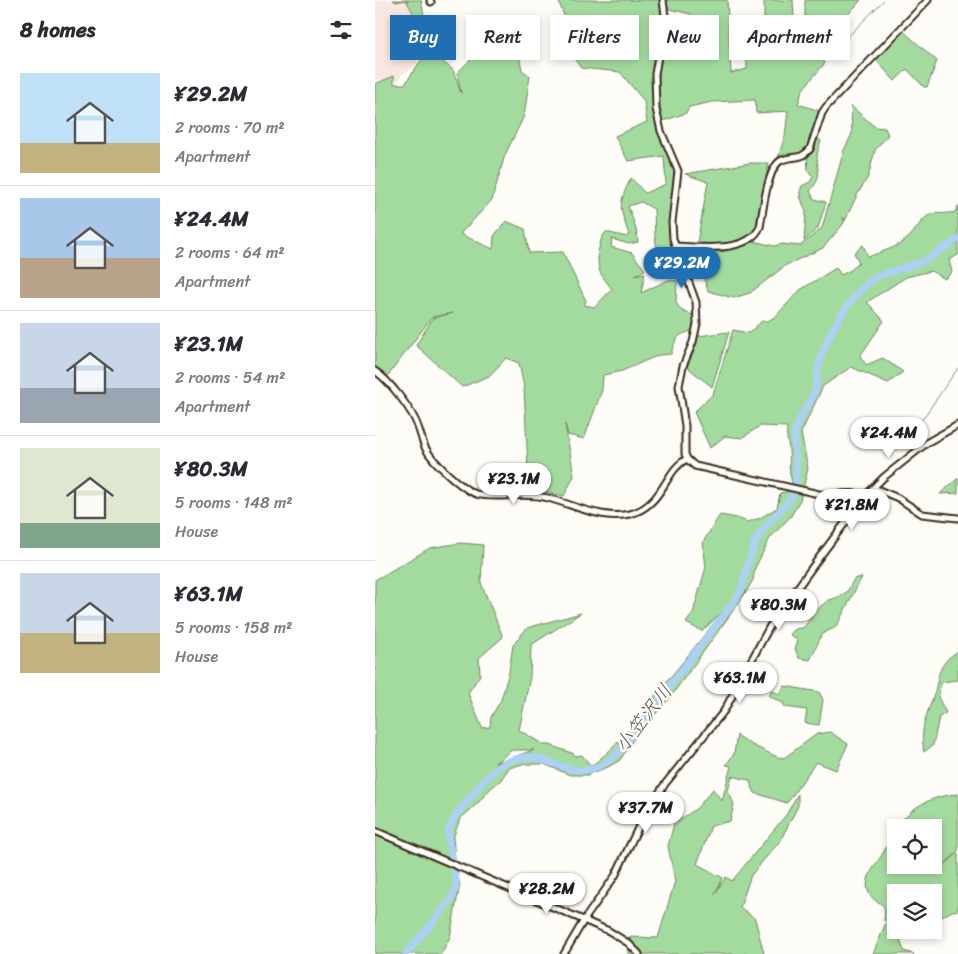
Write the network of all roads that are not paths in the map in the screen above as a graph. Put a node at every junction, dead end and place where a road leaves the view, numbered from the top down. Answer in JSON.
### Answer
{"nodes":[{"id":1,"x":663,"y":0,"type":"edge"},
{"id":2,"x":928,"y":0,"type":"edge"},
{"id":3,"x":675,"y":246,"type":"junction"},
{"id":4,"x":375,"y":371,"type":"edge"},
{"id":5,"x":958,"y":425,"type":"edge"},
{"id":6,"x":687,"y":459,"type":"junction"},
{"id":7,"x":874,"y":488,"type":"junction"},
{"id":8,"x":866,"y":495,"type":"junction"},
{"id":9,"x":958,"y":518,"type":"edge"},
{"id":10,"x":375,"y":830,"type":"edge"},
{"id":11,"x":584,"y":920,"type":"junction"},
{"id":12,"x":564,"y":954,"type":"edge"},
{"id":13,"x":639,"y":954,"type":"edge"}],
"edges":[{"from":1,"to":3,"type":"street"},
{"from":2,"to":3,"type":"street"},
{"from":3,"to":6,"type":"street"},
{"from":4,"to":6,"type":"street"},
{"from":5,"to":7,"type":"street"},
{"from":6,"to":8,"type":"street"},
{"from":7,"to":8,"type":"street"},
{"from":7,"to":9,"type":"street"},
{"from":8,"to":11,"type":"street"},
{"from":10,"to":11,"type":"street"},
{"from":11,"to":12,"type":"street"},
{"from":11,"to":13,"type":"street"}]}
